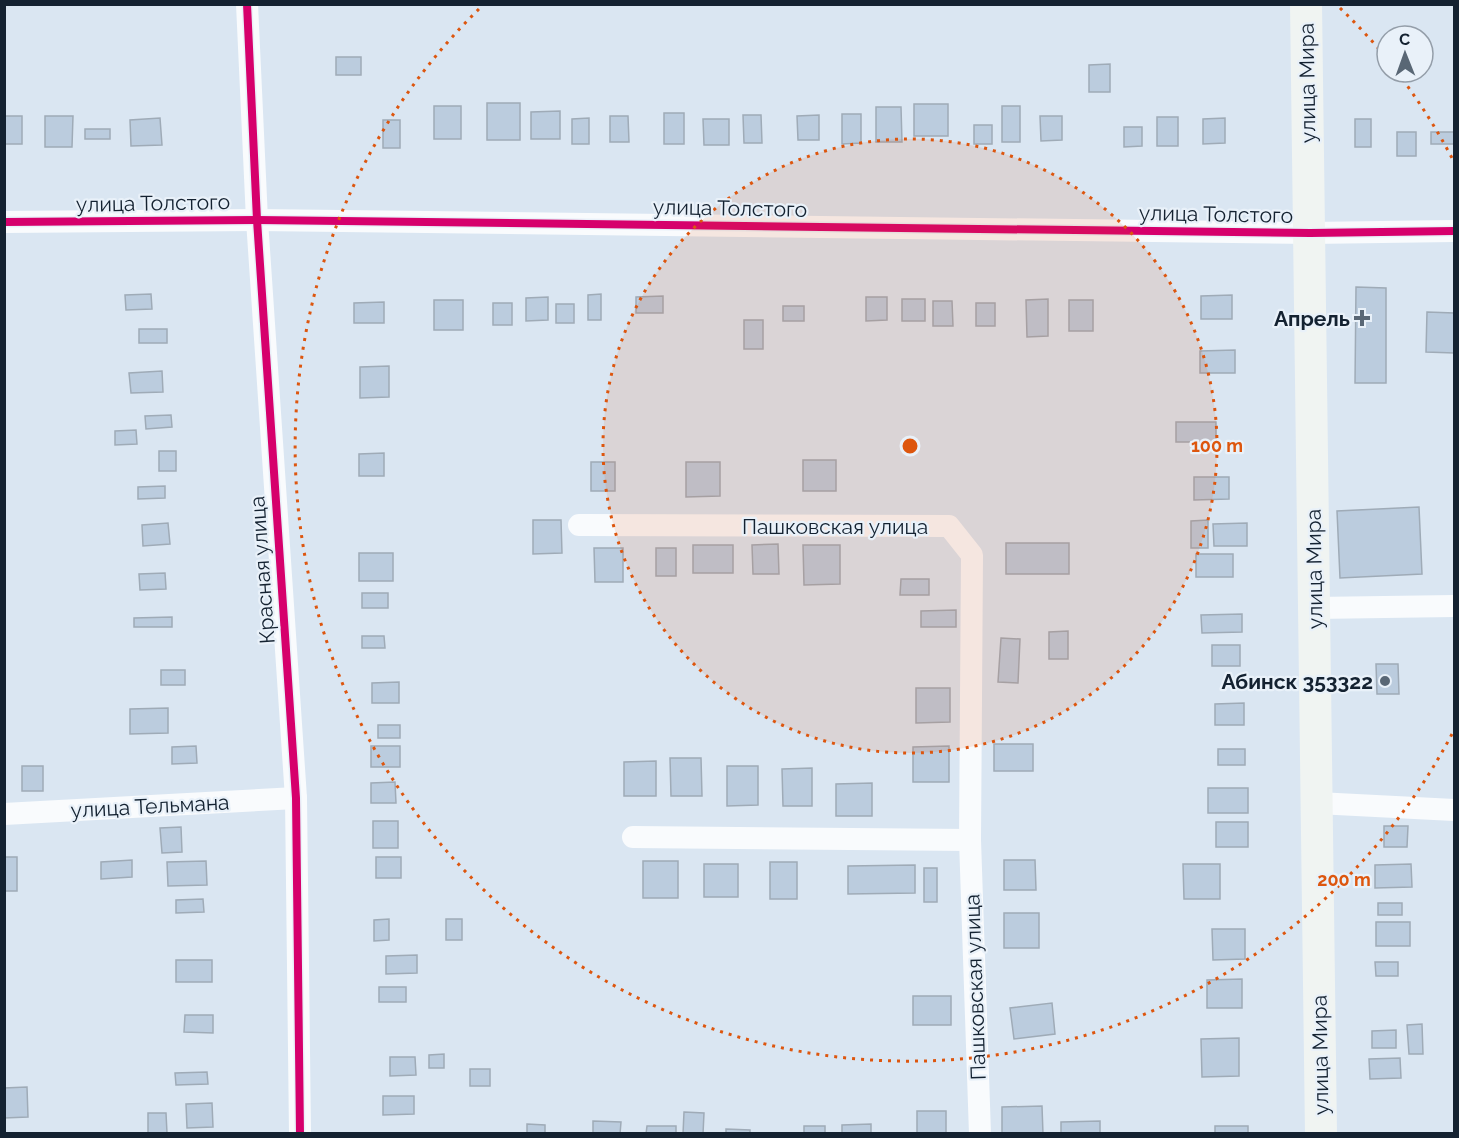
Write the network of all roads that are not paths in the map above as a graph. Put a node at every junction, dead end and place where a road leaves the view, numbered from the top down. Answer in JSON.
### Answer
{"nodes":[{"id":1,"x":247,"y":4,"type":"edge"},
{"id":2,"x":1306,"y":4,"type":"edge"},
{"id":3,"x":257,"y":220,"type":"junction"},
{"id":4,"x":4,"y":222,"type":"edge"},
{"id":5,"x":1455,"y":231,"type":"edge"},
{"id":6,"x":1310,"y":233,"type":"junction"},
{"id":7,"x":579,"y":525,"type":"dead end"},
{"id":8,"x":1455,"y":606,"type":"edge"},
{"id":9,"x":1315,"y":608,"type":"junction"},
{"id":10,"x":296,"y":798,"type":"junction"},
{"id":11,"x":1317,"y":803,"type":"junction"},
{"id":12,"x":1455,"y":810,"type":"edge"},
{"id":13,"x":4,"y":814,"type":"edge"},
{"id":14,"x":633,"y":837,"type":"dead end"},
{"id":15,"x":970,"y":840,"type":"junction"},
{"id":16,"x":300,"y":1134,"type":"edge"},
{"id":17,"x":980,"y":1134,"type":"edge"},
{"id":18,"x":1321,"y":1134,"type":"edge"}],
"edges":[{"from":1,"to":3,"type":"street","name":"Красная улица"},
{"from":2,"to":6,"type":"main road","name":"улица Мира"},
{"from":3,"to":4,"type":"street","name":"улица Толстого"},
{"from":3,"to":6,"type":"street","name":"улица Толстого"},
{"from":3,"to":10,"type":"street","name":"Красная улица"},
{"from":5,"to":6,"type":"street","name":"улица Толстого"},
{"from":6,"to":9,"type":"main road","name":"улица Мира"},
{"from":7,"to":15,"type":"street","name":"Пашковская улица"},
{"from":8,"to":9,"type":"street"},
{"from":9,"to":11,"type":"main road","name":"улица Мира"},
{"from":10,"to":13,"type":"street","name":"улица Тельмана"},
{"from":10,"to":16,"type":"street","name":"Красная улица"},
{"from":11,"to":12,"type":"street"},
{"from":11,"to":18,"type":"main road","name":"улица Мира"},
{"from":14,"to":15,"type":"street"},
{"from":15,"to":17,"type":"street","name":"Пашковская улица"}]}
